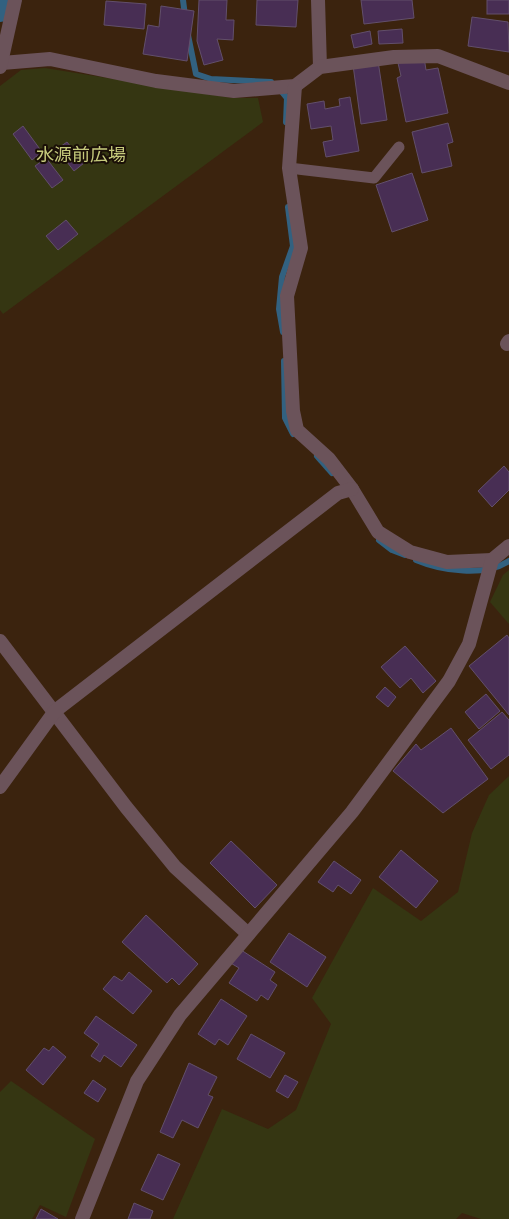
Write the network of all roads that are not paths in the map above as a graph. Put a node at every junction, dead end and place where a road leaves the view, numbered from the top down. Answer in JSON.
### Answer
{"nodes":[{"id":1,"x":15,"y":0,"type":"edge"},
{"id":2,"x":318,"y":0,"type":"edge"},
{"id":3,"x":1,"y":65,"type":"edge"},
{"id":4,"x":320,"y":66,"type":"junction"},
{"id":5,"x":509,"y":83,"type":"edge"},
{"id":6,"x":295,"y":86,"type":"junction"},
{"id":7,"x":398,"y":147,"type":"dead end"},
{"id":8,"x":289,"y":168,"type":"junction"},
{"id":9,"x":352,"y":489,"type":"junction"},
{"id":10,"x":509,"y":546,"type":"edge"},
{"id":11,"x":492,"y":560,"type":"junction"},
{"id":12,"x":0,"y":641,"type":"edge"},
{"id":13,"x":55,"y":711,"type":"junction"},
{"id":14,"x":0,"y":787,"type":"edge"},
{"id":15,"x":248,"y":933,"type":"junction"},
{"id":16,"x":82,"y":1219,"type":"edge"}],
"edges":[{"from":1,"to":3,"type":"street"},
{"from":2,"to":4,"type":"street"},
{"from":3,"to":6,"type":"street"},
{"from":4,"to":5,"type":"street"},
{"from":4,"to":6,"type":"street"},
{"from":6,"to":8,"type":"street"},
{"from":7,"to":8,"type":"lane"},
{"from":8,"to":9,"type":"street"},
{"from":9,"to":11,"type":"street"},
{"from":9,"to":13,"type":"street"},
{"from":10,"to":11,"type":"street"},
{"from":11,"to":15,"type":"street"},
{"from":12,"to":13,"type":"street"},
{"from":13,"to":14,"type":"street"},
{"from":13,"to":15,"type":"street"},
{"from":15,"to":16,"type":"street"}]}
